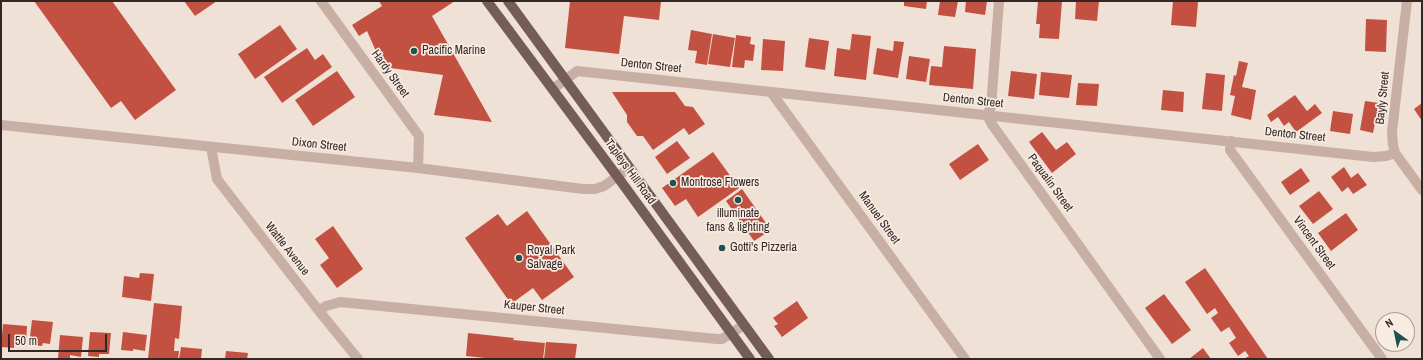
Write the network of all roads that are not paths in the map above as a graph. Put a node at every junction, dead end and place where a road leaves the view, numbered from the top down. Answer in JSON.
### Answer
{"nodes":[{"id":1,"x":321,"y":1,"type":"edge"},
{"id":2,"x":487,"y":1,"type":"edge"},
{"id":3,"x":508,"y":1,"type":"edge"},
{"id":4,"x":999,"y":1,"type":"edge"},
{"id":5,"x":1407,"y":1,"type":"edge"},
{"id":6,"x":565,"y":79,"type":"junction"},
{"id":7,"x":553,"y":89,"type":"junction"},
{"id":8,"x":772,"y":92,"type":"junction"},
{"id":9,"x":987,"y":115,"type":"junction"},
{"id":10,"x":1,"y":125,"type":"edge"},
{"id":11,"x":1231,"y":141,"type":"junction"},
{"id":12,"x":211,"y":147,"type":"junction"},
{"id":13,"x":1395,"y":153,"type":"junction"},
{"id":14,"x":418,"y":168,"type":"junction"},
{"id":15,"x":629,"y":168,"type":"junction"},
{"id":16,"x":617,"y":176,"type":"junction"},
{"id":17,"x":1422,"y":190,"type":"edge"},
{"id":18,"x":319,"y":312,"type":"junction"},
{"id":19,"x":744,"y":325,"type":"junction"},
{"id":20,"x":731,"y":334,"type":"junction"},
{"id":21,"x":358,"y":359,"type":"edge"},
{"id":22,"x":750,"y":359,"type":"edge"},
{"id":23,"x":769,"y":359,"type":"edge"},
{"id":24,"x":965,"y":359,"type":"edge"},
{"id":25,"x":1160,"y":359,"type":"edge"},
{"id":26,"x":1382,"y":359,"type":"edge"}],
"edges":[{"from":1,"to":14,"type":"street","name":"Hardy Street"},
{"from":2,"to":7,"type":"main road","name":"Tapleys Hill Road"},
{"from":3,"to":6,"type":"main road","name":"Tapleys Hill Road"},
{"from":4,"to":9,"type":"street"},
{"from":5,"to":13,"type":"street","name":"Bayly Street"},
{"from":6,"to":7,"type":"street","name":"Denton Street"},
{"from":6,"to":8,"type":"street","name":"Denton Street"},
{"from":6,"to":15,"type":"main road","name":"Tapleys Hill Road"},
{"from":7,"to":16,"type":"main road","name":"Tapleys Hill Road"},
{"from":8,"to":9,"type":"street","name":"Denton Street"},
{"from":8,"to":24,"type":"street","name":"Manuel Street"},
{"from":9,"to":11,"type":"street","name":"Denton Street"},
{"from":9,"to":25,"type":"street","name":"Paqualin Street"},
{"from":10,"to":12,"type":"street","name":"Dixon Street"},
{"from":11,"to":13,"type":"street","name":"Denton Street"},
{"from":11,"to":26,"type":"street","name":"Vincent Street"},
{"from":12,"to":14,"type":"street","name":"Dixon Street"},
{"from":12,"to":18,"type":"street","name":"Wattle Avenue"},
{"from":13,"to":17,"type":"street","name":"Bayly Street"},
{"from":14,"to":16,"type":"street","name":"Dixon Street"},
{"from":15,"to":16,"type":"street","name":"Dixon Street"},
{"from":15,"to":19,"type":"main road","name":"Tapleys Hill Road"},
{"from":16,"to":20,"type":"main road","name":"Tapleys Hill Road"},
{"from":18,"to":20,"type":"street","name":"Kauper Street"},
{"from":18,"to":21,"type":"street","name":"Wattle Avenue"},
{"from":19,"to":20,"type":"street","name":"Kauper Street"},
{"from":19,"to":23,"type":"main road","name":"Tapleys Hill Road"},
{"from":20,"to":22,"type":"main road","name":"Tapleys Hill Road"}]}
